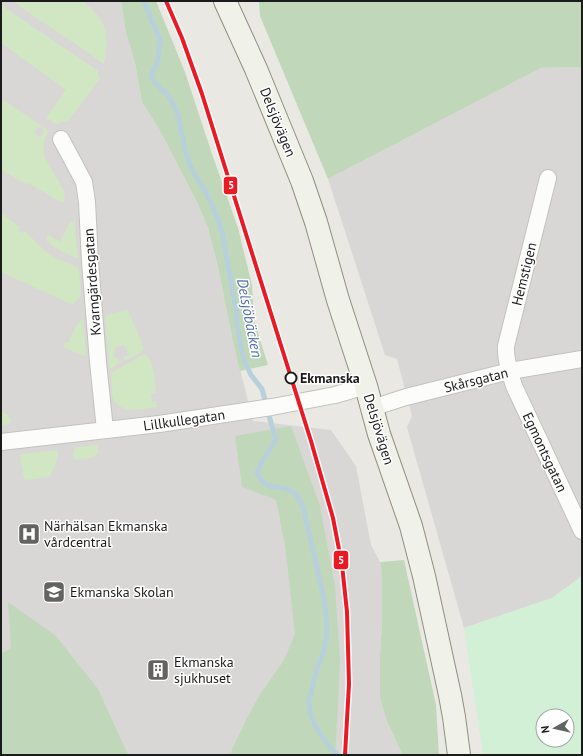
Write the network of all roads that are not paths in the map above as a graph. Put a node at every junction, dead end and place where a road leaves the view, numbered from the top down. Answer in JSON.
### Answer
{"nodes":[{"id":1,"x":225,"y":1,"type":"edge"},
{"id":2,"x":61,"y":139,"type":"dead end"},
{"id":3,"x":548,"y":178,"type":"dead end"},
{"id":4,"x":582,"y":359,"type":"edge"},
{"id":5,"x":510,"y":371,"type":"junction"},
{"id":6,"x":366,"y":386,"type":"junction"},
{"id":7,"x":372,"y":408,"type":"junction"},
{"id":8,"x":105,"y":430,"type":"junction"},
{"id":9,"x":1,"y":442,"type":"edge"},
{"id":10,"x":582,"y":531,"type":"edge"},
{"id":11,"x":459,"y":755,"type":"edge"}],
"edges":[{"from":1,"to":6,"type":"street","name":"Delsjövägen"},
{"from":2,"to":8,"type":"street","name":"Kvarngärdesgatan"},
{"from":3,"to":5,"type":"street","name":"Hemstigen"},
{"from":4,"to":5,"type":"street","name":"Skårsgatan"},
{"from":5,"to":7,"type":"street","name":"Skårsgatan"},
{"from":5,"to":10,"type":"street","name":"Egmontsgatan"},
{"from":6,"to":7,"type":"street","name":"Delsjövägen"},
{"from":6,"to":8,"type":"street","name":"Lillkullegatan"},
{"from":7,"to":11,"type":"street","name":"Delsjövägen"},
{"from":8,"to":9,"type":"street","name":"Lillkullegatan"}]}
